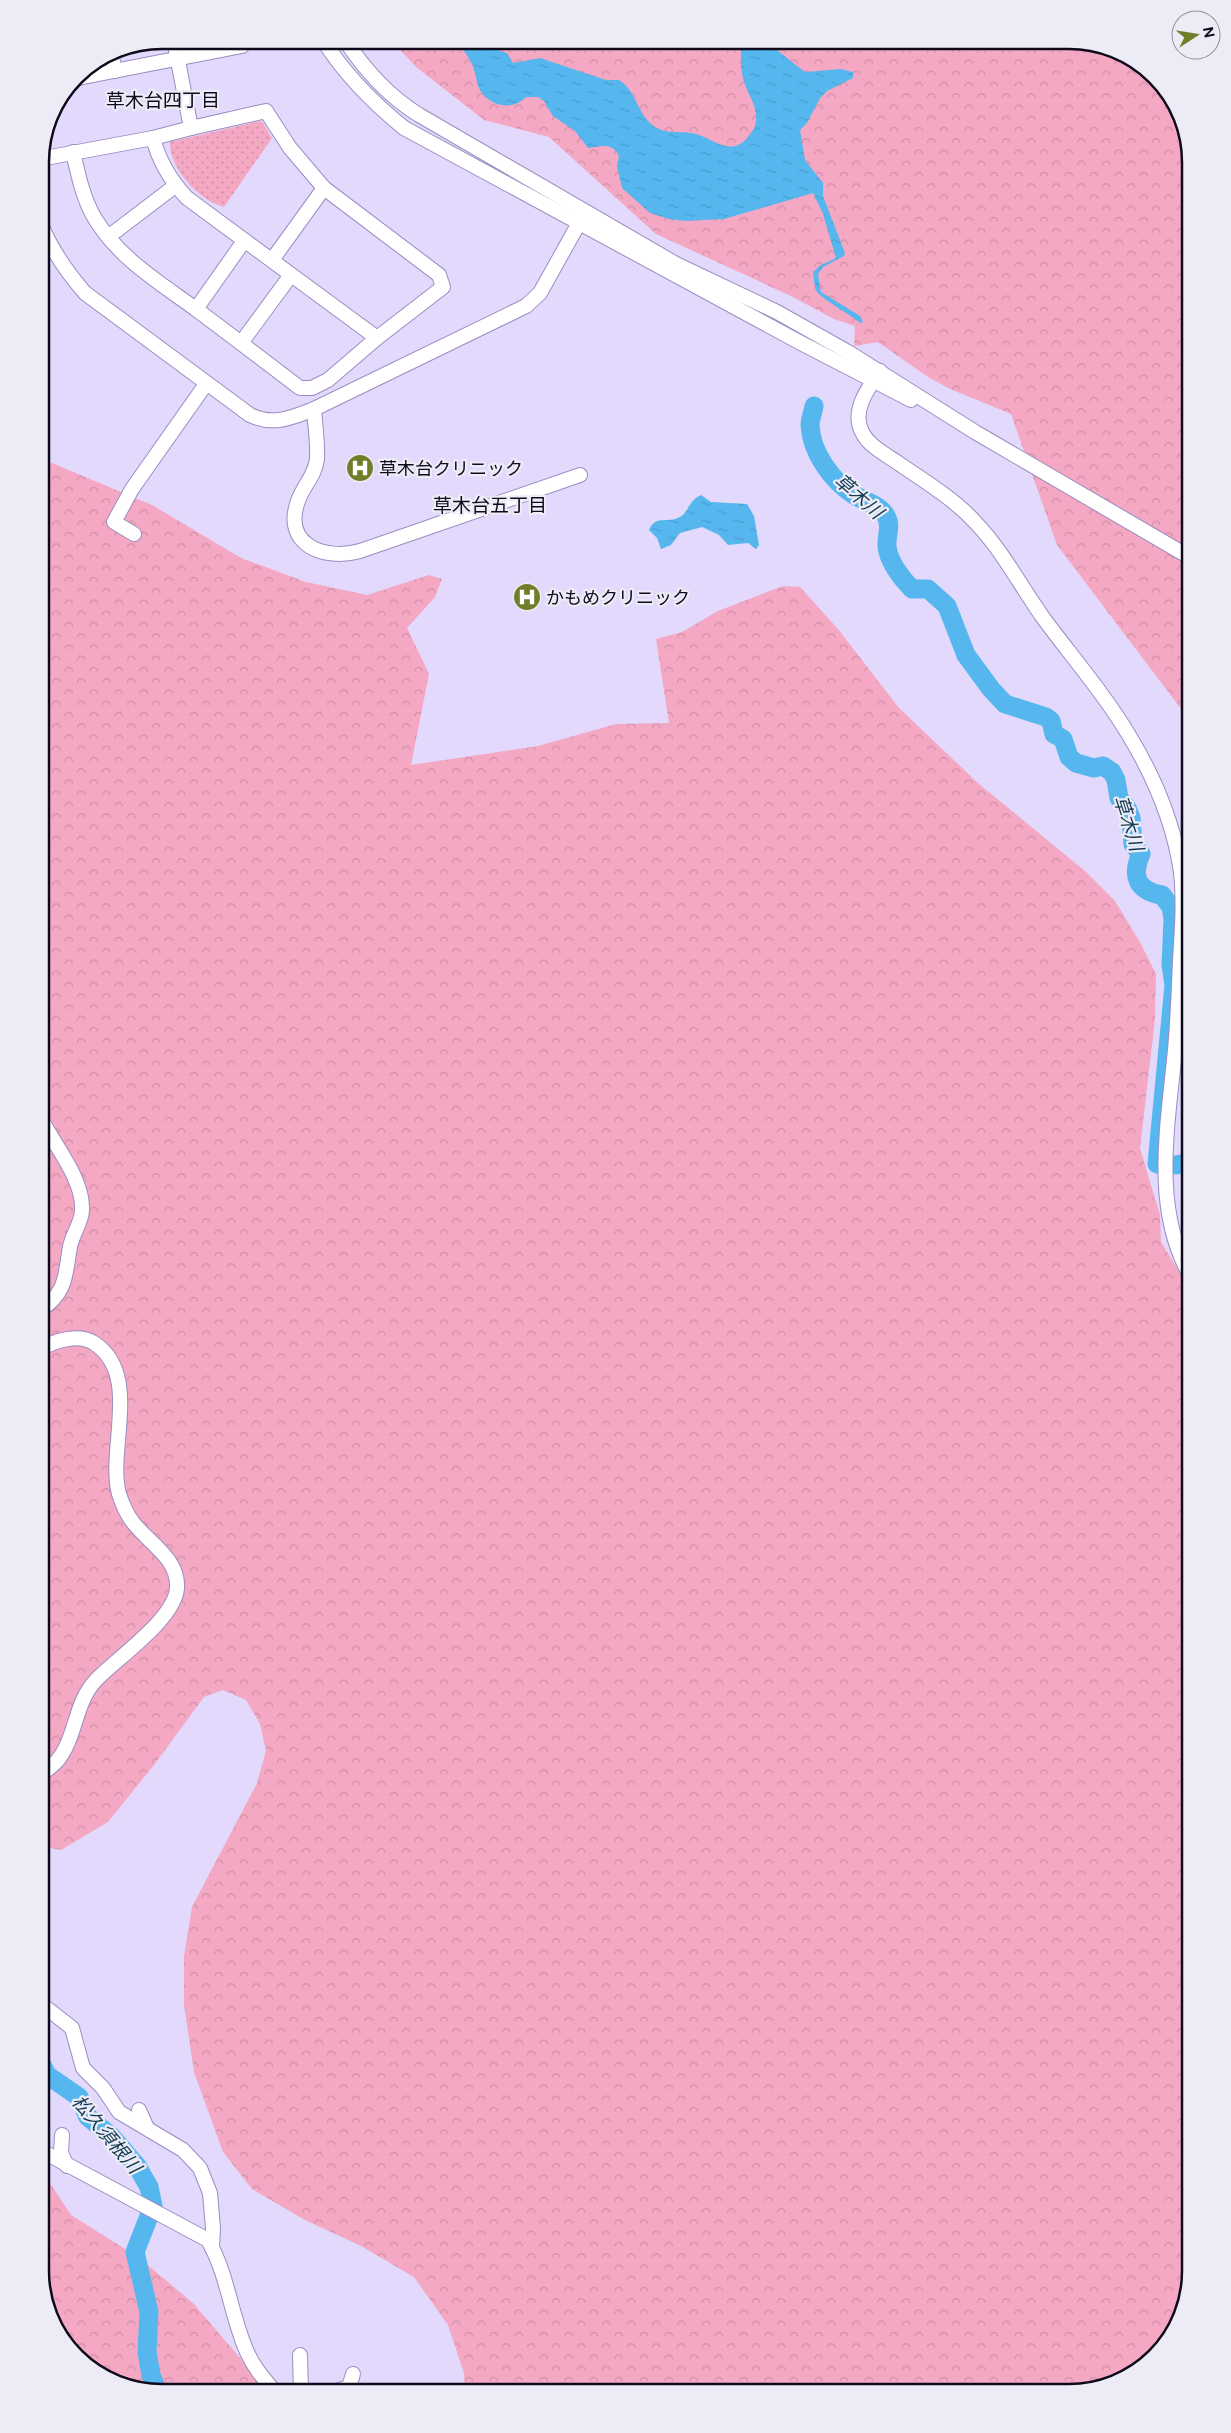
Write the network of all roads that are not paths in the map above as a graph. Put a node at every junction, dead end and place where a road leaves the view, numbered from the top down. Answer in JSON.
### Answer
{"nodes":[{"id":1,"x":176,"y":49,"type":"edge"},
{"id":2,"x":226,"y":49,"type":"edge"},
{"id":3,"x":330,"y":49,"type":"edge"},
{"id":4,"x":352,"y":49,"type":"edge"},
{"id":5,"x":178,"y":58,"type":"junction"},
{"id":6,"x":113,"y":60,"type":"edge"},
{"id":7,"x":115,"y":71,"type":"junction"},
{"id":8,"x":88,"y":76,"type":"edge"},
{"id":9,"x":191,"y":128,"type":"junction"},
{"id":10,"x":154,"y":138,"type":"junction"},
{"id":11,"x":73,"y":152,"type":"junction"},
{"id":12,"x":49,"y":157,"type":"edge"},
{"id":13,"x":175,"y":186,"type":"junction"},
{"id":14,"x":324,"y":188,"type":"junction"},
{"id":15,"x":583,"y":216,"type":"junction"},
{"id":16,"x":108,"y":237,"type":"junction"},
{"id":17,"x":244,"y":241,"type":"junction"},
{"id":18,"x":49,"y":244,"type":"edge"},
{"id":19,"x":272,"y":260,"type":"junction"},
{"id":20,"x":291,"y":275,"type":"junction"},
{"id":21,"x":196,"y":309,"type":"junction"},
{"id":22,"x":376,"y":338,"type":"junction"},
{"id":23,"x":241,"y":343,"type":"junction"},
{"id":24,"x":877,"y":376,"type":"junction"},
{"id":25,"x":206,"y":384,"type":"junction"},
{"id":26,"x":314,"y":409,"type":"junction"},
{"id":27,"x":580,"y":475,"type":"dead end"},
{"id":28,"x":134,"y":534,"type":"dead end"},
{"id":29,"x":1182,"y":553,"type":"edge"},
{"id":30,"x":1182,"y":890,"type":"edge"},
{"id":31,"x":1182,"y":1007,"type":"edge"},
{"id":32,"x":49,"y":1132,"type":"edge"},
{"id":33,"x":1182,"y":1258,"type":"edge"},
{"id":34,"x":49,"y":1304,"type":"edge"},
{"id":35,"x":49,"y":1345,"type":"edge"},
{"id":36,"x":49,"y":1768,"type":"edge"},
{"id":37,"x":49,"y":2010,"type":"edge"},
{"id":38,"x":139,"y":2110,"type":"dead end"},
{"id":39,"x":147,"y":2128,"type":"junction"},
{"id":40,"x":62,"y":2135,"type":"dead end"},
{"id":41,"x":49,"y":2155,"type":"edge"},
{"id":42,"x":67,"y":2166,"type":"junction"},
{"id":43,"x":212,"y":2248,"type":"junction"},
{"id":44,"x":300,"y":2355,"type":"dead end"},
{"id":45,"x":353,"y":2374,"type":"dead end"},
{"id":46,"x":268,"y":2384,"type":"edge"},
{"id":47,"x":301,"y":2384,"type":"edge"},
{"id":48,"x":351,"y":2384,"type":"edge"}],
"edges":[{"from":1,"to":5,"type":"street"},
{"from":2,"to":5,"type":"street"},
{"from":3,"to":15,"type":"street"},
{"from":4,"to":15,"type":"street"},
{"from":5,"to":7,"type":"street"},
{"from":5,"to":9,"type":"street"},
{"from":6,"to":7,"type":"street"},
{"from":7,"to":8,"type":"street"},
{"from":9,"to":10,"type":"street"},
{"from":9,"to":14,"type":"street"},
{"from":10,"to":11,"type":"street"},
{"from":10,"to":13,"type":"street"},
{"from":11,"to":12,"type":"street"},
{"from":11,"to":16,"type":"street"},
{"from":13,"to":16,"type":"street"},
{"from":13,"to":17,"type":"street"},
{"from":14,"to":19,"type":"street"},
{"from":14,"to":22,"type":"street"},
{"from":15,"to":24,"type":"street"},
{"from":15,"to":26,"type":"street"},
{"from":16,"to":21,"type":"street"},
{"from":17,"to":19,"type":"street"},
{"from":17,"to":21,"type":"street"},
{"from":18,"to":25,"type":"street"},
{"from":19,"to":20,"type":"street"},
{"from":20,"to":22,"type":"street"},
{"from":20,"to":23,"type":"street"},
{"from":21,"to":23,"type":"street"},
{"from":22,"to":23,"type":"street"},
{"from":24,"to":29,"type":"street"},
{"from":24,"to":30,"type":"street"},
{"from":25,"to":26,"type":"street"},
{"from":25,"to":28,"type":"street"},
{"from":26,"to":27,"type":"street"},
{"from":31,"to":33,"type":"street"},
{"from":32,"to":34,"type":"street"},
{"from":35,"to":36,"type":"street"},
{"from":37,"to":39,"type":"street"},
{"from":38,"to":39,"type":"street"},
{"from":39,"to":43,"type":"street"},
{"from":40,"to":42,"type":"street"},
{"from":41,"to":42,"type":"street"},
{"from":42,"to":43,"type":"street"},
{"from":43,"to":46,"type":"street"},
{"from":44,"to":47,"type":"street"},
{"from":45,"to":48,"type":"street"}]}
